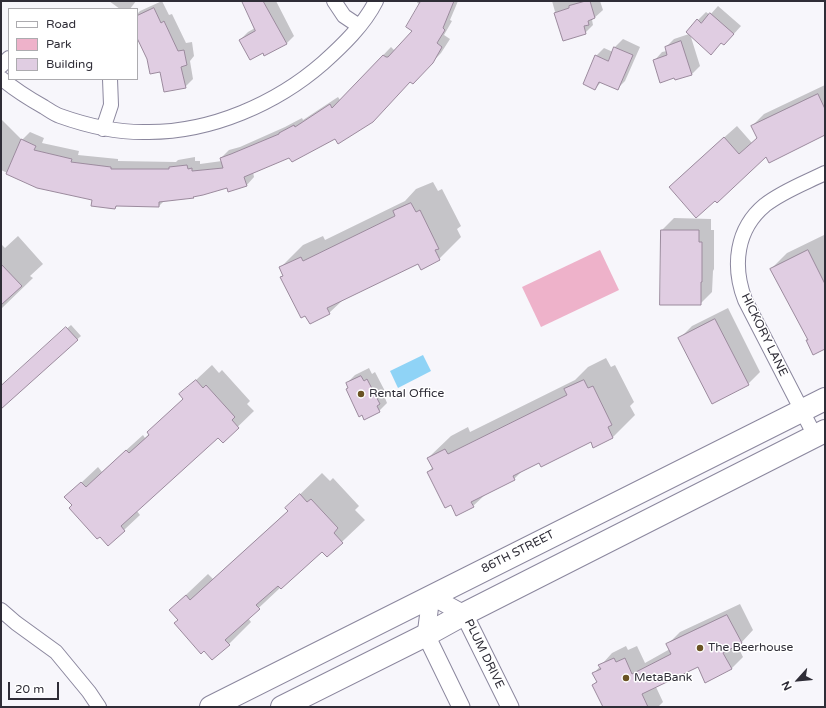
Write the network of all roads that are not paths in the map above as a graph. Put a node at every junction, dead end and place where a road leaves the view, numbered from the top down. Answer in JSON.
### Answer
{"nodes":[{"id":1,"x":334,"y":1,"type":"edge"},
{"id":2,"x":376,"y":1,"type":"edge"},
{"id":3,"x":359,"y":26,"type":"junction"},
{"id":4,"x":1,"y":78,"type":"edge"},
{"id":5,"x":110,"y":80,"type":"edge"},
{"id":6,"x":102,"y":129,"type":"junction"},
{"id":7,"x":825,"y":173,"type":"edge"},
{"id":8,"x":825,"y":399,"type":"edge"},
{"id":9,"x":802,"y":411,"type":"junction"},
{"id":10,"x":820,"y":434,"type":"edge"},
{"id":11,"x":431,"y":596,"type":"junction"},
{"id":12,"x":1,"y":610,"type":"edge"},
{"id":13,"x":464,"y":614,"type":"junction"},
{"id":14,"x":426,"y":636,"type":"junction"},
{"id":15,"x":99,"y":707,"type":"edge"},
{"id":16,"x":211,"y":707,"type":"edge"},
{"id":17,"x":282,"y":707,"type":"edge"},
{"id":18,"x":461,"y":707,"type":"edge"},
{"id":19,"x":510,"y":707,"type":"edge"}],
"edges":[{"from":1,"to":3,"type":"street"},
{"from":2,"to":3,"type":"street"},
{"from":3,"to":6,"type":"street"},
{"from":4,"to":6,"type":"street"},
{"from":5,"to":6,"type":"street"},
{"from":7,"to":9,"type":"street","name":"HICKORY LANE"},
{"from":8,"to":9,"type":"main road","name":"86TH STREET"},
{"from":9,"to":10,"type":"street","name":"HICKORY LANE"},
{"from":9,"to":11,"type":"main road","name":"86TH STREET"},
{"from":10,"to":13,"type":"main road"},
{"from":11,"to":13,"type":"street","name":"PLUM DRIVE"},
{"from":11,"to":14,"type":"street"},
{"from":11,"to":16,"type":"main road","name":"86TH STREET"},
{"from":12,"to":15,"type":"street"},
{"from":13,"to":14,"type":"main road"},
{"from":13,"to":19,"type":"street","name":"PLUM DRIVE"},
{"from":14,"to":17,"type":"main road"},
{"from":14,"to":18,"type":"street"}]}
